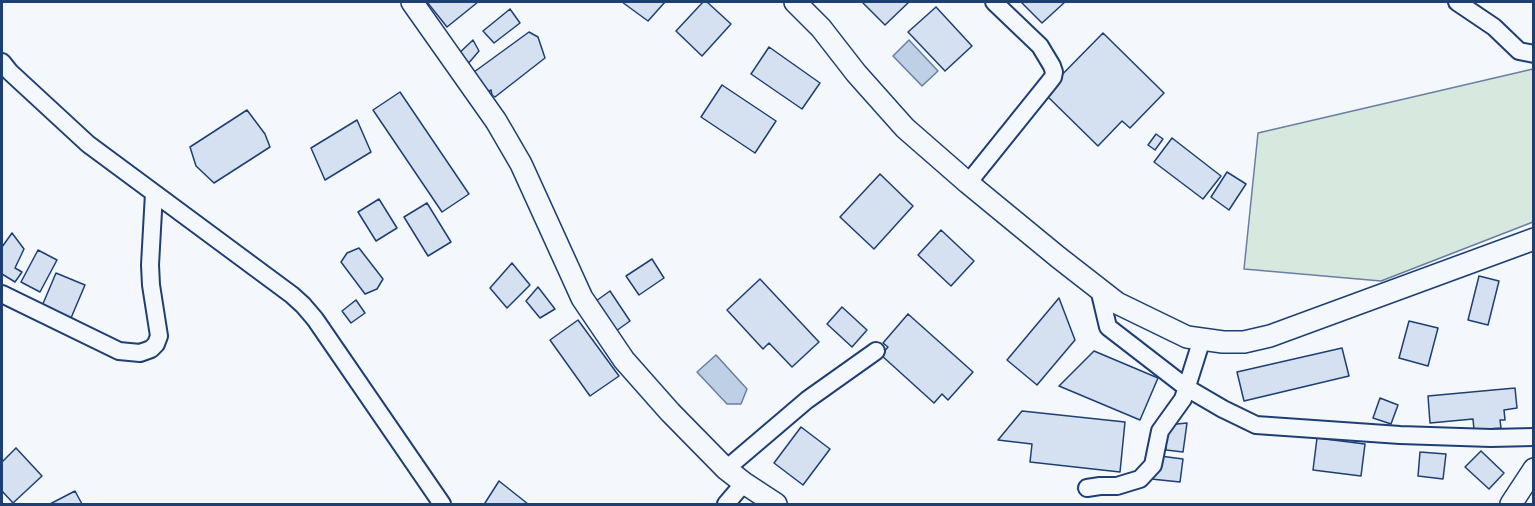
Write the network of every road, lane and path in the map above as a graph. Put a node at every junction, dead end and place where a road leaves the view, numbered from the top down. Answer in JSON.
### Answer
{"nodes":[{"id":1,"x":412,"y":2,"type":"edge"},
{"id":2,"x":795,"y":2,"type":"edge"},
{"id":3,"x":994,"y":2,"type":"edge"},
{"id":4,"x":1458,"y":2,"type":"edge"},
{"id":5,"x":1533,"y":54,"type":"edge"},
{"id":6,"x":2,"y":62,"type":"edge"},
{"id":7,"x":968,"y":183,"type":"junction"},
{"id":8,"x":154,"y":194,"type":"junction"},
{"id":9,"x":1533,"y":239,"type":"edge"},
{"id":10,"x":1099,"y":289,"type":"junction"},
{"id":11,"x":2,"y":294,"type":"edge"},
{"id":12,"x":1202,"y":339,"type":"junction"},
{"id":13,"x":876,"y":351,"type":"dead end"},
{"id":14,"x":1187,"y":388,"type":"junction"},
{"id":15,"x":1533,"y":437,"type":"edge"},
{"id":16,"x":726,"y":469,"type":"junction"},
{"id":17,"x":1533,"y":469,"type":"edge"},
{"id":18,"x":744,"y":483,"type":"junction"},
{"id":19,"x":1088,"y":488,"type":"dead end"},
{"id":20,"x":442,"y":504,"type":"edge"},
{"id":21,"x":726,"y":504,"type":"edge"},
{"id":22,"x":776,"y":504,"type":"edge"},
{"id":23,"x":1511,"y":504,"type":"edge"}],
"edges":[{"from":1,"to":16,"type":"street"},
{"from":2,"to":7,"type":"street"},
{"from":3,"to":7,"type":"street"},
{"from":4,"to":5,"type":"street"},
{"from":6,"to":8,"type":"street"},
{"from":7,"to":10,"type":"street"},
{"from":8,"to":11,"type":"street"},
{"from":8,"to":20,"type":"street"},
{"from":9,"to":12,"type":"street"},
{"from":10,"to":12,"type":"street"},
{"from":10,"to":14,"type":"street"},
{"from":12,"to":14,"type":"street"},
{"from":13,"to":16,"type":"street"},
{"from":14,"to":15,"type":"street"},
{"from":14,"to":19,"type":"street"},
{"from":16,"to":18,"type":"street"},
{"from":17,"to":23,"type":"street"},
{"from":18,"to":21,"type":"street"},
{"from":18,"to":22,"type":"street"}]}
